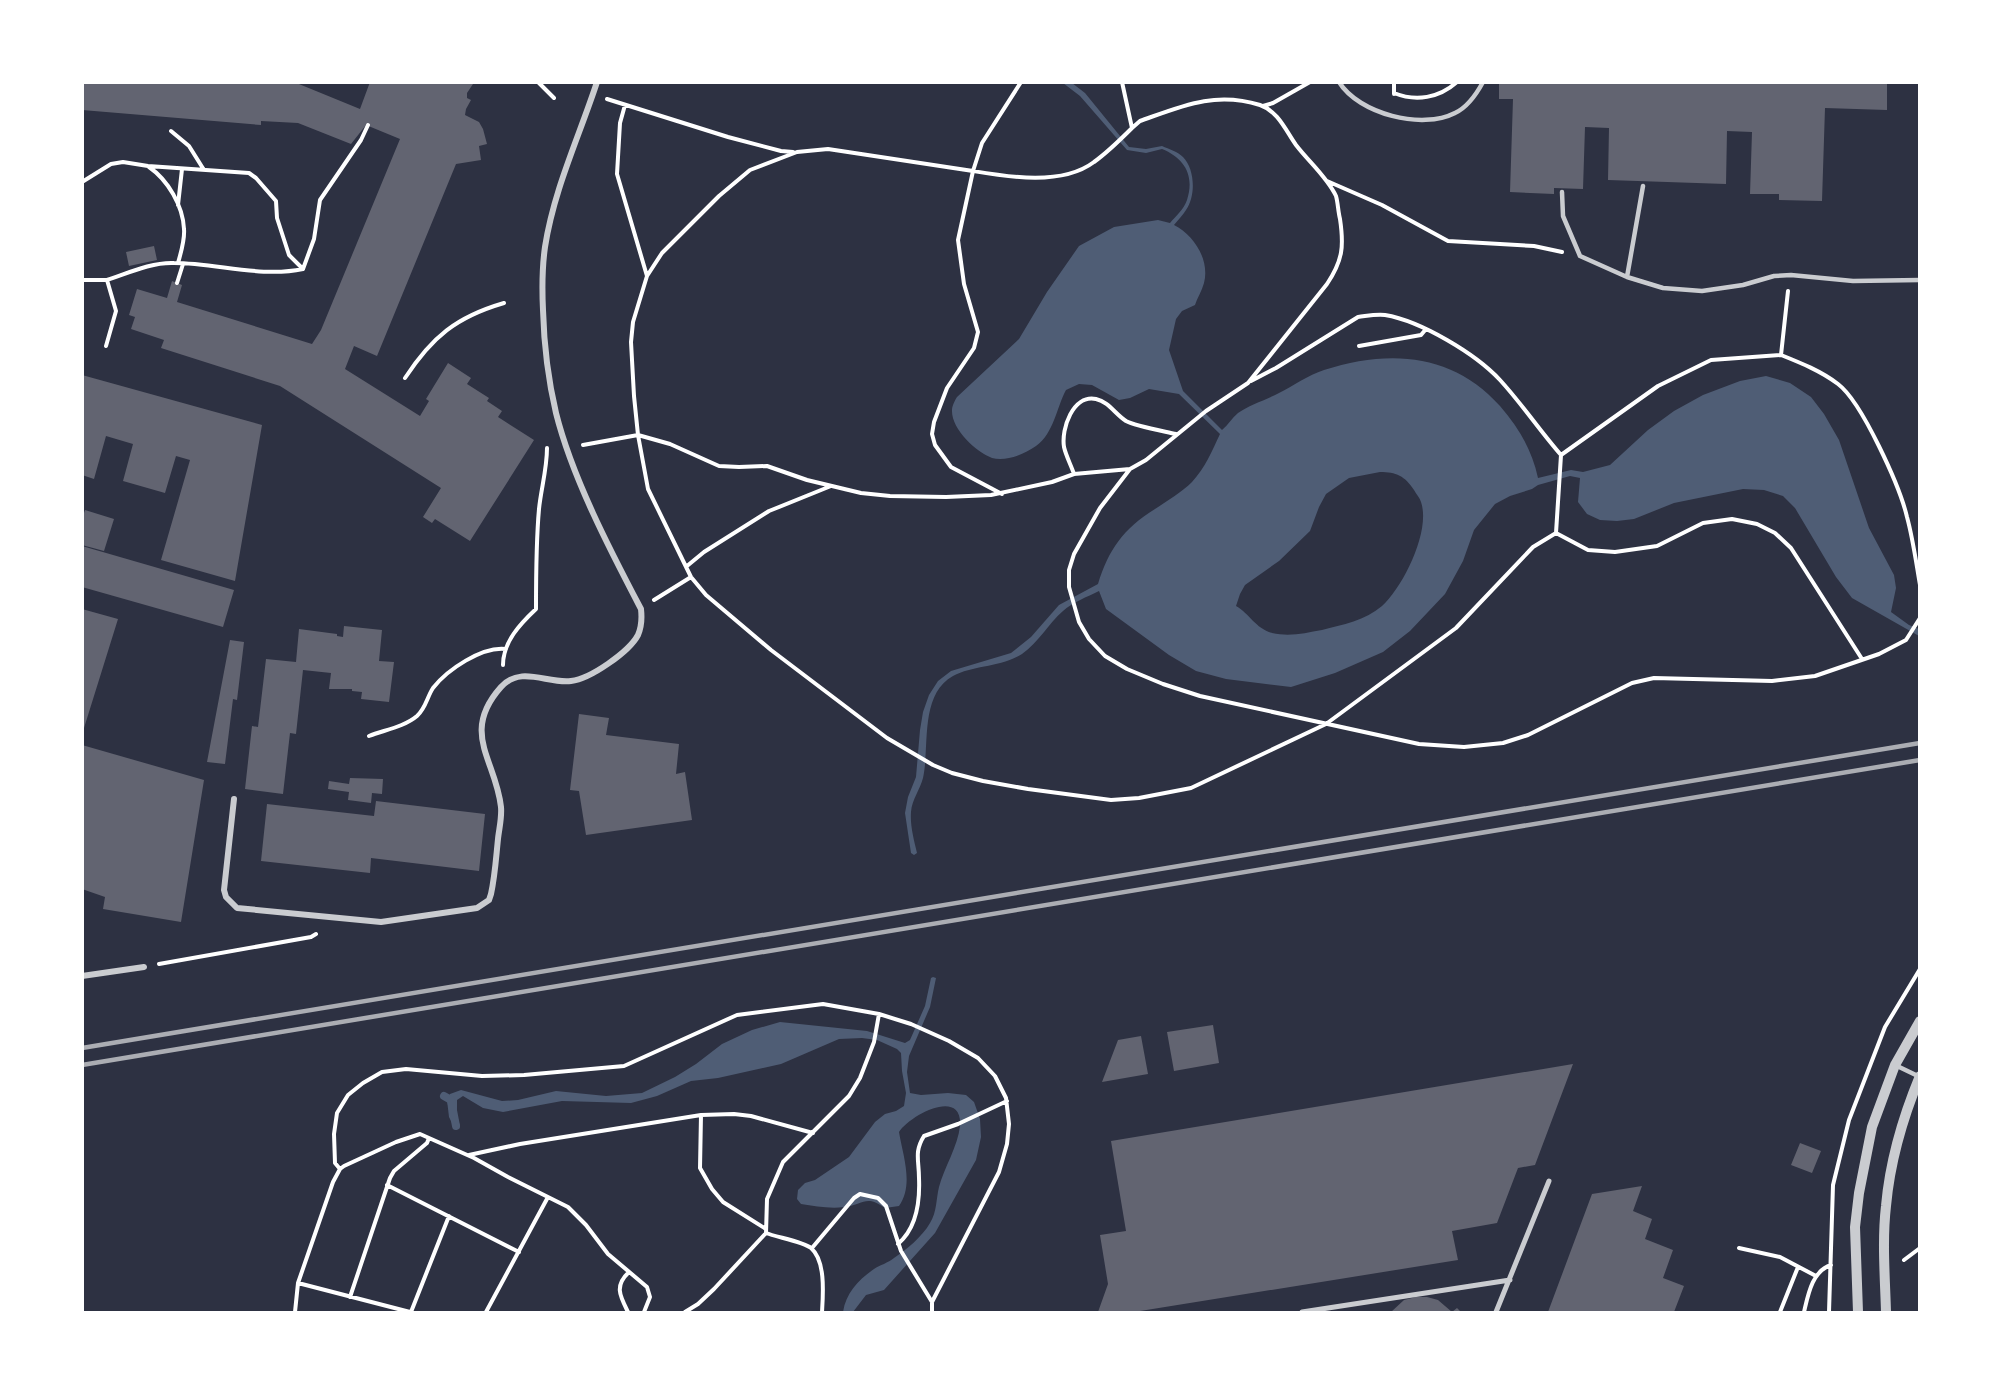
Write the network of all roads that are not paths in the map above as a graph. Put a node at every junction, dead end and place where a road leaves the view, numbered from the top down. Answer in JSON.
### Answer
{"nodes":[{"id":1,"x":597,"y":82,"type":"edge"},
{"id":2,"x":1339,"y":82,"type":"edge"},
{"id":3,"x":1483,"y":82,"type":"edge"},
{"id":4,"x":1643,"y":186,"type":"dead end"},
{"id":5,"x":1562,"y":192,"type":"dead end"},
{"id":6,"x":1627,"y":277,"type":"junction"},
{"id":7,"x":1920,"y":280,"type":"edge"},
{"id":8,"x":234,"y":799,"type":"dead end"},
{"id":9,"x":144,"y":967,"type":"road end"},
{"id":10,"x":82,"y":976,"type":"edge"},
{"id":11,"x":1920,"y":1021,"type":"edge"},
{"id":12,"x":1895,"y":1065,"type":"junction"},
{"id":13,"x":1919,"y":1076,"type":"edge"},
{"id":14,"x":1549,"y":1181,"type":"dead end"},
{"id":15,"x":1510,"y":1280,"type":"junction"},
{"id":16,"x":1302,"y":1312,"type":"edge"},
{"id":17,"x":1496,"y":1312,"type":"edge"},
{"id":18,"x":1858,"y":1312,"type":"edge"},
{"id":19,"x":1886,"y":1312,"type":"edge"}],
"edges":[{"from":1,"to":8,"type":"street"},
{"from":2,"to":3,"type":"lane"},
{"from":4,"to":6,"type":"lane"},
{"from":5,"to":6,"type":"lane"},
{"from":6,"to":7,"type":"lane"},
{"from":9,"to":10,"type":"street"},
{"from":11,"to":12,"type":"street"},
{"from":12,"to":13,"type":"lane"},
{"from":12,"to":18,"type":"street"},
{"from":13,"to":19,"type":"street"},
{"from":14,"to":15,"type":"street"},
{"from":15,"to":16,"type":"street"},
{"from":15,"to":17,"type":"street"}]}
